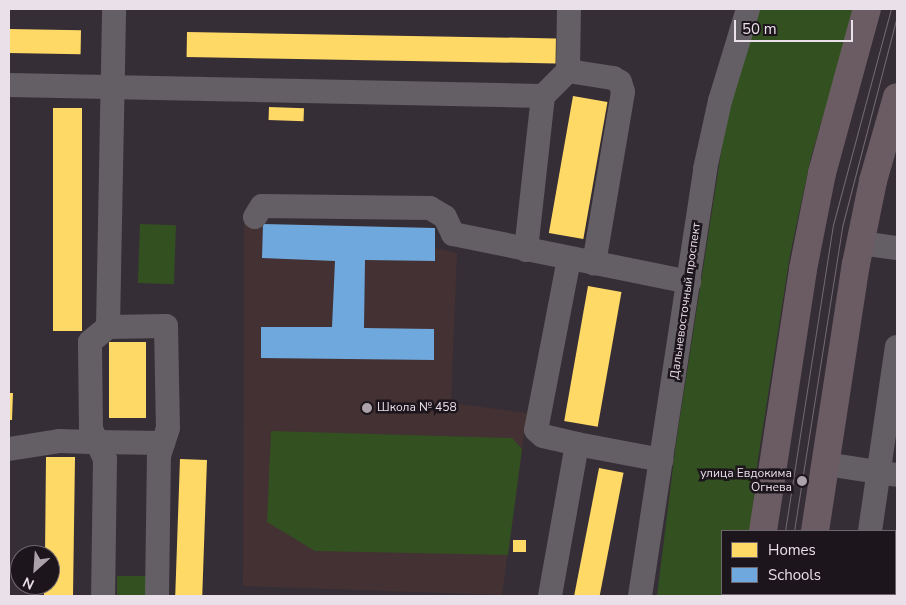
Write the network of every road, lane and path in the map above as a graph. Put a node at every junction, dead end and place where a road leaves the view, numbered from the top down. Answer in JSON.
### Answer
{"nodes":[{"id":1,"x":114,"y":9,"type":"edge"},
{"id":2,"x":569,"y":9,"type":"edge"},
{"id":3,"x":747,"y":9,"type":"edge"},
{"id":4,"x":867,"y":9,"type":"edge"},
{"id":5,"x":568,"y":70,"type":"junction"},
{"id":6,"x":9,"y":85,"type":"edge"},
{"id":7,"x":112,"y":87,"type":"junction"},
{"id":8,"x":543,"y":96,"type":"junction"},
{"id":9,"x":897,"y":97,"type":"edge"},
{"id":10,"x":255,"y":217,"type":"dead end"},
{"id":11,"x":860,"y":244,"type":"junction"},
{"id":12,"x":897,"y":248,"type":"edge"},
{"id":13,"x":526,"y":250,"type":"junction"},
{"id":14,"x":569,"y":259,"type":"junction"},
{"id":15,"x":594,"y":264,"type":"junction"},
{"id":16,"x":689,"y":282,"type":"junction"},
{"id":17,"x":108,"y":327,"type":"junction"},
{"id":18,"x":897,"y":347,"type":"edge"},
{"id":19,"x":97,"y":442,"type":"junction"},
{"id":20,"x":163,"y":443,"type":"junction"},
{"id":21,"x":577,"y":444,"type":"junction"},
{"id":22,"x":9,"y":448,"type":"edge"},
{"id":23,"x":662,"y":460,"type":"junction"},
{"id":24,"x":826,"y":464,"type":"junction"},
{"id":25,"x":888,"y":474,"type":"edge"},
{"id":26,"x":763,"y":530,"type":"edge"},
{"id":27,"x":815,"y":530,"type":"edge"},
{"id":28,"x":870,"y":530,"type":"edge"},
{"id":29,"x":103,"y":596,"type":"edge"},
{"id":30,"x":157,"y":596,"type":"edge"},
{"id":31,"x":550,"y":596,"type":"edge"},
{"id":32,"x":640,"y":596,"type":"edge"}],
"edges":[{"from":1,"to":7,"type":"street"},
{"from":2,"to":5,"type":"street"},
{"from":3,"to":16,"type":"street","name":"Дальневосточный проспект"},
{"from":4,"to":26,"type":"main road"},
{"from":5,"to":8,"type":"street"},
{"from":5,"to":15,"type":"street"},
{"from":6,"to":7,"type":"street"},
{"from":7,"to":8,"type":"street"},
{"from":7,"to":17,"type":"street"},
{"from":8,"to":13,"type":"street"},
{"from":9,"to":11,"type":"main road"},
{"from":10,"to":13,"type":"street"},
{"from":11,"to":12,"type":"street"},
{"from":11,"to":24,"type":"main road"},
{"from":13,"to":14,"type":"street"},
{"from":14,"to":15,"type":"street"},
{"from":14,"to":21,"type":"street"},
{"from":15,"to":16,"type":"street"},
{"from":16,"to":23,"type":"street","name":"Дальневосточный проспект"},
{"from":17,"to":19,"type":"street"},
{"from":17,"to":20,"type":"street"},
{"from":18,"to":25,"type":"street"},
{"from":19,"to":20,"type":"street"},
{"from":19,"to":22,"type":"street"},
{"from":19,"to":29,"type":"street"},
{"from":20,"to":30,"type":"street"},
{"from":21,"to":23,"type":"street"},
{"from":21,"to":31,"type":"street"},
{"from":23,"to":32,"type":"street","name":"Дальневосточный проспект"},
{"from":24,"to":25,"type":"street"},
{"from":24,"to":27,"type":"main road"},
{"from":25,"to":28,"type":"street"}]}
